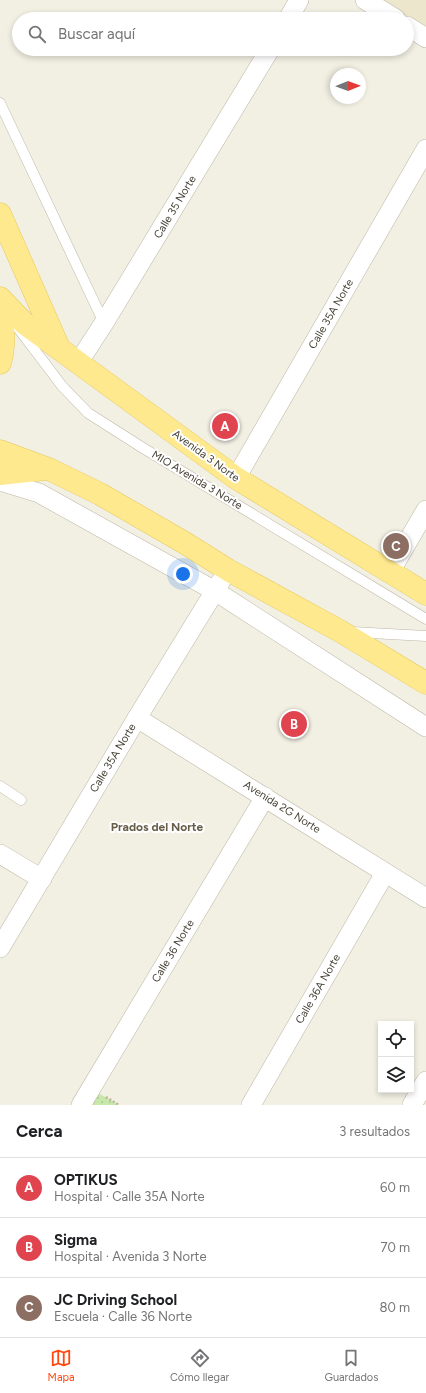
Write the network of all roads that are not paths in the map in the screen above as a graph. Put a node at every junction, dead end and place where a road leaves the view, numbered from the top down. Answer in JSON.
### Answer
{"nodes":[{"id":1,"x":300,"y":0,"type":"edge"},
{"id":2,"x":365,"y":0,"type":"edge"},
{"id":3,"x":292,"y":12,"type":"edge"},
{"id":4,"x":385,"y":12,"type":"edge"},
{"id":5,"x":414,"y":30,"type":"edge"},
{"id":6,"x":426,"y":38,"type":"edge"},
{"id":7,"x":266,"y":56,"type":"edge"},
{"id":8,"x":0,"y":103,"type":"edge"},
{"id":9,"x":426,"y":149,"type":"edge"},
{"id":10,"x":0,"y":214,"type":"edge"},
{"id":11,"x":0,"y":298,"type":"edge"},
{"id":12,"x":0,"y":305,"type":"edge"},
{"id":13,"x":0,"y":308,"type":"edge"},
{"id":14,"x":104,"y":323,"type":"junction"},
{"id":15,"x":59,"y":350,"type":"junction"},
{"id":16,"x":0,"y":363,"type":"edge"},
{"id":17,"x":78,"y":363,"type":"junction"},
{"id":18,"x":0,"y":451,"type":"edge"},
{"id":19,"x":50,"y":469,"type":"junction"},
{"id":20,"x":0,"y":474,"type":"edge"},
{"id":21,"x":236,"y":478,"type":"junction"},
{"id":22,"x":0,"y":481,"type":"edge"},
{"id":23,"x":426,"y":510,"type":"edge"},
{"id":24,"x":228,"y":570,"type":"junction"},
{"id":25,"x":390,"y":572,"type":"junction"},
{"id":26,"x":215,"y":591,"type":"junction"},
{"id":27,"x":426,"y":594,"type":"edge"},
{"id":28,"x":426,"y":619,"type":"edge"},
{"id":29,"x":340,"y":631,"type":"junction"},
{"id":30,"x":426,"y":636,"type":"edge"},
{"id":31,"x":426,"y":683,"type":"edge"},
{"id":32,"x":137,"y":718,"type":"junction"},
{"id":33,"x":426,"y":727,"type":"edge"},
{"id":34,"x":0,"y":786,"type":"edge"},
{"id":35,"x":265,"y":797,"type":"junction"},
{"id":36,"x":21,"y":800,"type":"dead end"},
{"id":37,"x":0,"y":854,"type":"edge"},
{"id":38,"x":385,"y":873,"type":"junction"},
{"id":39,"x":42,"y":879,"type":"junction"},
{"id":40,"x":426,"y":898,"type":"edge"},
{"id":41,"x":0,"y":948,"type":"edge"},
{"id":42,"x":426,"y":1081,"type":"edge"},
{"id":43,"x":81,"y":1105,"type":"edge"},
{"id":44,"x":251,"y":1105,"type":"edge"},
{"id":45,"x":412,"y":1105,"type":"edge"}],
"edges":[{"from":1,"to":3,"type":"street"},
{"from":2,"to":4,"type":"street"},
{"from":5,"to":6,"type":"street"},
{"from":7,"to":14,"type":"street","name":"Calle 35 Norte"},
{"from":8,"to":14,"type":"lane"},
{"from":9,"to":21,"type":"street","name":"Calle 35A Norte"},
{"from":10,"to":15,"type":"main road"},
{"from":11,"to":15,"type":"main road","name":"Avenida 3 Norte"},
{"from":12,"to":28,"type":"lane","name":"MIO Avenida 3 Norte"},
{"from":13,"to":16,"type":"main road"},
{"from":14,"to":17,"type":"street","name":"Calle 35 Norte"},
{"from":15,"to":17,"type":"main road","name":"Avenida 3 Norte"},
{"from":17,"to":21,"type":"main road","name":"Avenida 3 Norte"},
{"from":18,"to":19,"type":"main road"},
{"from":19,"to":20,"type":"main road"},
{"from":19,"to":24,"type":"main road"},
{"from":21,"to":25,"type":"main road","name":"Avenida 3 Norte"},
{"from":22,"to":26,"type":"street"},
{"from":23,"to":25,"type":"street"},
{"from":24,"to":26,"type":"street","name":"Calle 35A Norte"},
{"from":24,"to":29,"type":"main road"},
{"from":25,"to":27,"type":"main road","name":"Avenida 3 Norte"},
{"from":26,"to":32,"type":"street","name":"Calle 35A Norte"},
{"from":26,"to":33,"type":"street"},
{"from":29,"to":30,"type":"lane"},
{"from":29,"to":31,"type":"main road"},
{"from":32,"to":35,"type":"street","name":"Avenida 2G Norte"},
{"from":32,"to":39,"type":"street","name":"Calle 35A Norte"},
{"from":34,"to":36,"type":"lane"},
{"from":35,"to":38,"type":"street","name":"Avenida 2G Norte"},
{"from":35,"to":43,"type":"street","name":"Calle 36 Norte"},
{"from":37,"to":39,"type":"street"},
{"from":38,"to":40,"type":"street","name":"Avenida 2G Norte"},
{"from":38,"to":44,"type":"street","name":"Calle 36A Norte"},
{"from":39,"to":41,"type":"street","name":"Calle 35A Norte"},
{"from":42,"to":45,"type":"street"}]}
